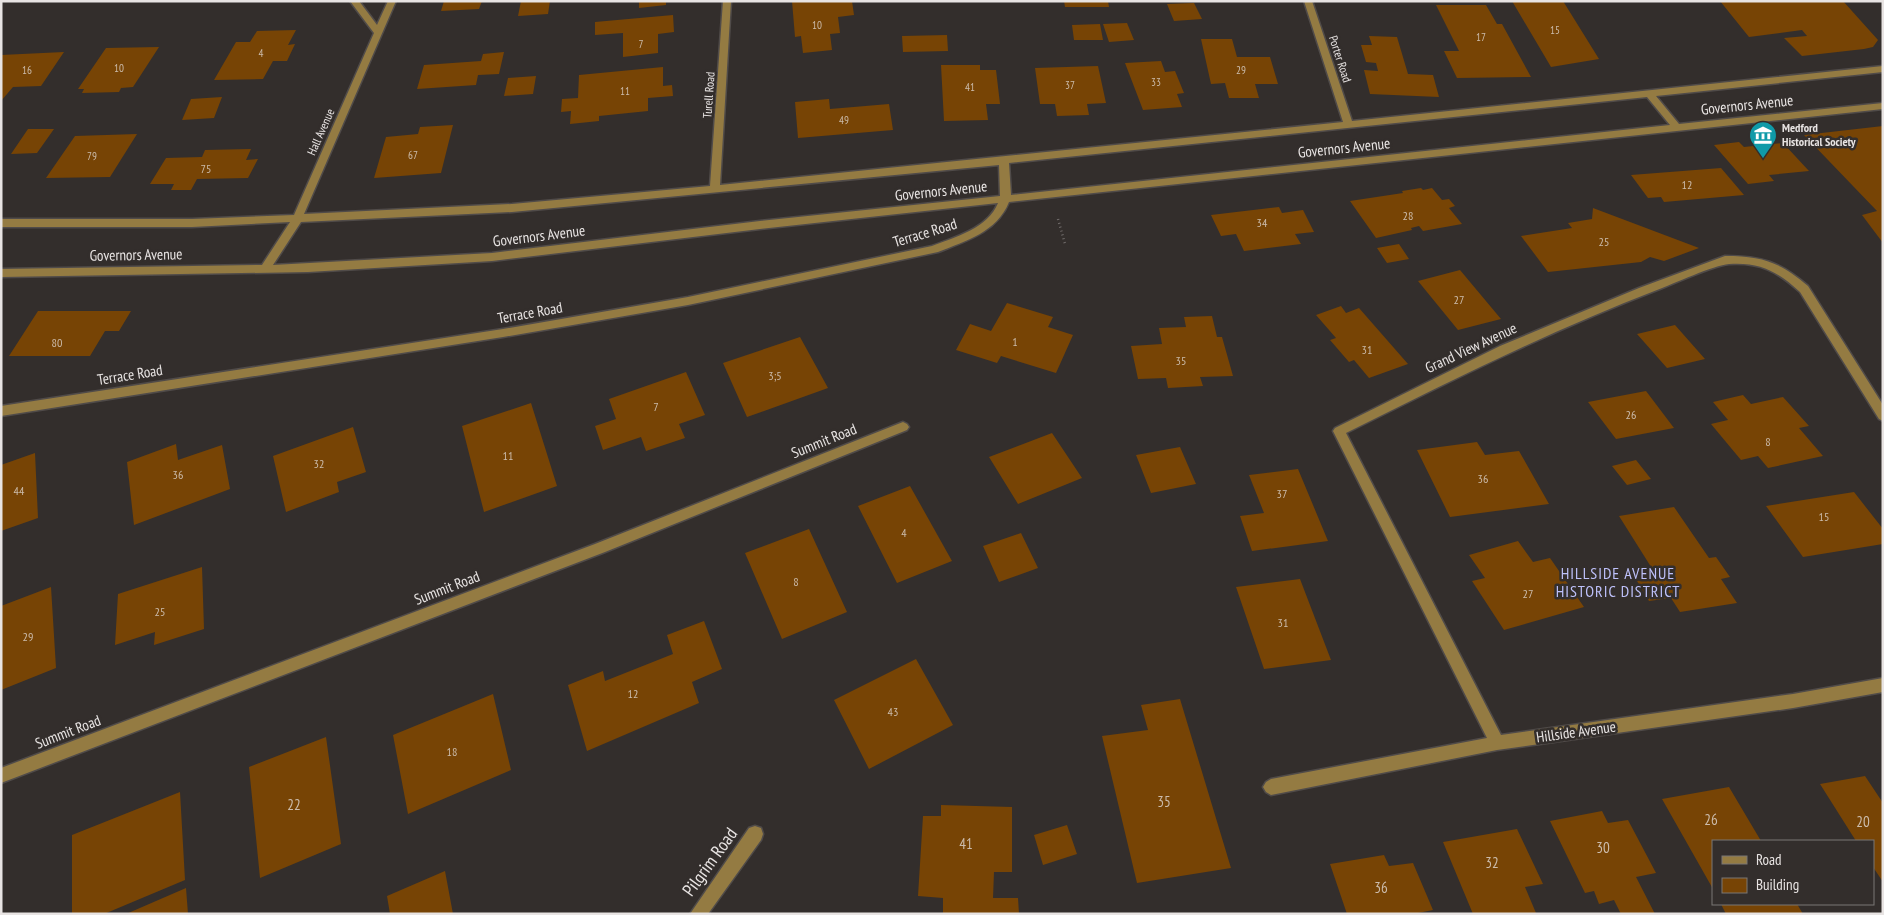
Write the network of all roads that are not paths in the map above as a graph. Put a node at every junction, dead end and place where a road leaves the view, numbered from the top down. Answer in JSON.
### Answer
{"nodes":[{"id":1,"x":354,"y":1,"type":"edge"},
{"id":2,"x":392,"y":1,"type":"edge"},
{"id":3,"x":727,"y":1,"type":"edge"},
{"id":4,"x":1308,"y":1,"type":"edge"},
{"id":5,"x":378,"y":33,"type":"junction"},
{"id":6,"x":1883,"y":69,"type":"edge"},
{"id":7,"x":1650,"y":94,"type":"junction"},
{"id":8,"x":1883,"y":106,"type":"edge"},
{"id":9,"x":1348,"y":124,"type":"junction"},
{"id":10,"x":1677,"y":128,"type":"junction"},
{"id":11,"x":1004,"y":161,"type":"junction"},
{"id":12,"x":715,"y":190,"type":"junction"},
{"id":13,"x":1005,"y":200,"type":"junction"},
{"id":14,"x":297,"y":219,"type":"junction"},
{"id":15,"x":1,"y":223,"type":"edge"},
{"id":16,"x":265,"y":269,"type":"junction"},
{"id":17,"x":1,"y":273,"type":"edge"},
{"id":18,"x":1,"y":411,"type":"edge"},
{"id":19,"x":1883,"y":416,"type":"edge"},
{"id":20,"x":903,"y":427,"type":"dead end"},
{"id":21,"x":1883,"y":685,"type":"edge"},
{"id":22,"x":1497,"y":743,"type":"junction"},
{"id":23,"x":1,"y":776,"type":"edge"},
{"id":24,"x":1271,"y":786,"type":"dead end"},
{"id":25,"x":755,"y":834,"type":"dead end"},
{"id":26,"x":698,"y":914,"type":"edge"}],
"edges":[{"from":1,"to":5,"type":"street"},
{"from":2,"to":5,"type":"street","name":"Hall Avenue"},
{"from":3,"to":12,"type":"street","name":"Turell Road"},
{"from":4,"to":9,"type":"street","name":"Porter Road"},
{"from":5,"to":14,"type":"street","name":"Hall Avenue"},
{"from":6,"to":7,"type":"street","name":"Governors Avenue"},
{"from":7,"to":9,"type":"street","name":"Governors Avenue"},
{"from":7,"to":10,"type":"street"},
{"from":8,"to":10,"type":"street","name":"Governors Avenue"},
{"from":9,"to":11,"type":"street","name":"Governors Avenue"},
{"from":10,"to":13,"type":"street","name":"Governors Avenue"},
{"from":11,"to":12,"type":"street","name":"Governors Avenue"},
{"from":11,"to":13,"type":"street"},
{"from":12,"to":14,"type":"street","name":"Governors Avenue"},
{"from":13,"to":16,"type":"street","name":"Governors Avenue"},
{"from":13,"to":18,"type":"street","name":"Terrace Road"},
{"from":14,"to":15,"type":"street","name":"Governors Avenue"},
{"from":14,"to":16,"type":"street","name":"Hall Avenue"},
{"from":16,"to":17,"type":"street","name":"Governors Avenue"},
{"from":19,"to":22,"type":"street","name":"Grand View Avenue"},
{"from":20,"to":23,"type":"street","name":"Summit Road"},
{"from":21,"to":22,"type":"street","name":"Hillside Avenue"},
{"from":22,"to":24,"type":"street","name":"Hillside Avenue"},
{"from":25,"to":26,"type":"street","name":"Pilgrim Road"}]}
